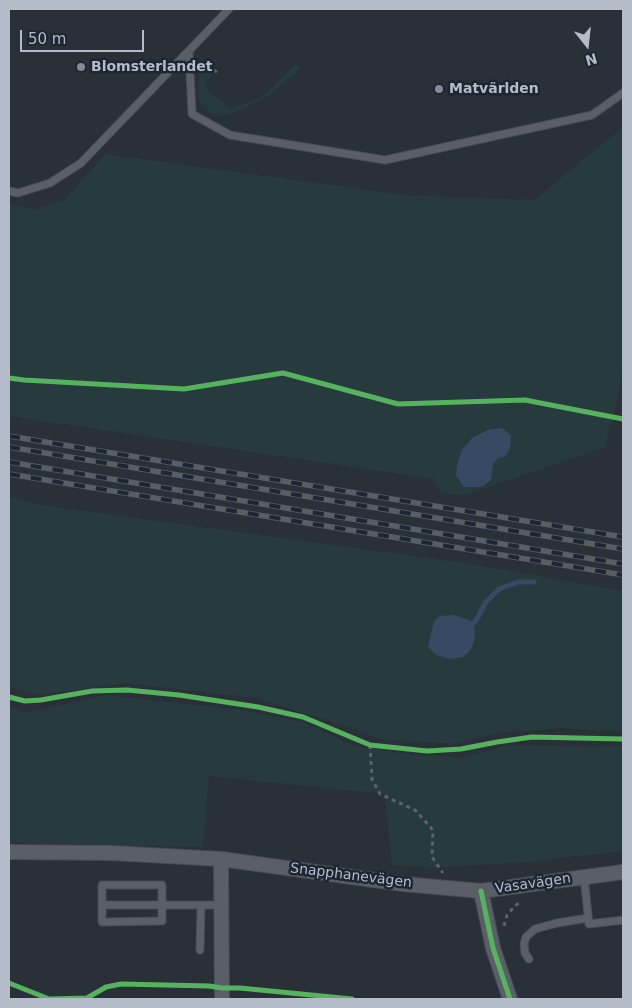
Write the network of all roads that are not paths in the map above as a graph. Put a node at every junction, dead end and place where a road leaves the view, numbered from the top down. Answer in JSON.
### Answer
{"nodes":[{"id":1,"x":229,"y":9,"type":"edge"},
{"id":2,"x":189,"y":51,"type":"junction"},
{"id":3,"x":623,"y":93,"type":"edge"},
{"id":4,"x":9,"y":191,"type":"edge"},
{"id":5,"x":9,"y":852,"type":"edge"},
{"id":6,"x":221,"y":859,"type":"junction"},
{"id":7,"x":623,"y":872,"type":"edge"},
{"id":8,"x":584,"y":877,"type":"junction"},
{"id":9,"x":481,"y":891,"type":"junction"},
{"id":10,"x":102,"y":905,"type":"junction"},
{"id":11,"x":201,"y":905,"type":"junction"},
{"id":12,"x":221,"y":905,"type":"junction"},
{"id":13,"x":588,"y":918,"type":"junction"},
{"id":14,"x":623,"y":920,"type":"edge"},
{"id":15,"x":200,"y":950,"type":"dead end"},
{"id":16,"x":529,"y":958,"type":"dead end"},
{"id":17,"x":222,"y":999,"type":"edge"},
{"id":18,"x":510,"y":999,"type":"edge"}],
"edges":[{"from":1,"to":2,"type":"lane"},
{"from":2,"to":3,"type":"lane"},
{"from":2,"to":4,"type":"lane"},
{"from":5,"to":6,"type":"street","name":"Snapphanevägen"},
{"from":6,"to":9,"type":"street","name":"Snapphanevägen"},
{"from":6,"to":12,"type":"street"},
{"from":7,"to":8,"type":"street","name":"Vasavägen"},
{"from":8,"to":9,"type":"street","name":"Vasavägen"},
{"from":8,"to":13,"type":"lane","name":"Vasavägen"},
{"from":9,"to":18,"type":"street"},
{"from":10,"to":10,"type":"lane"},
{"from":10,"to":11,"type":"lane"},
{"from":11,"to":12,"type":"lane"},
{"from":11,"to":15,"type":"lane"},
{"from":12,"to":17,"type":"street"},
{"from":13,"to":14,"type":"lane"},
{"from":13,"to":16,"type":"lane"}]}
